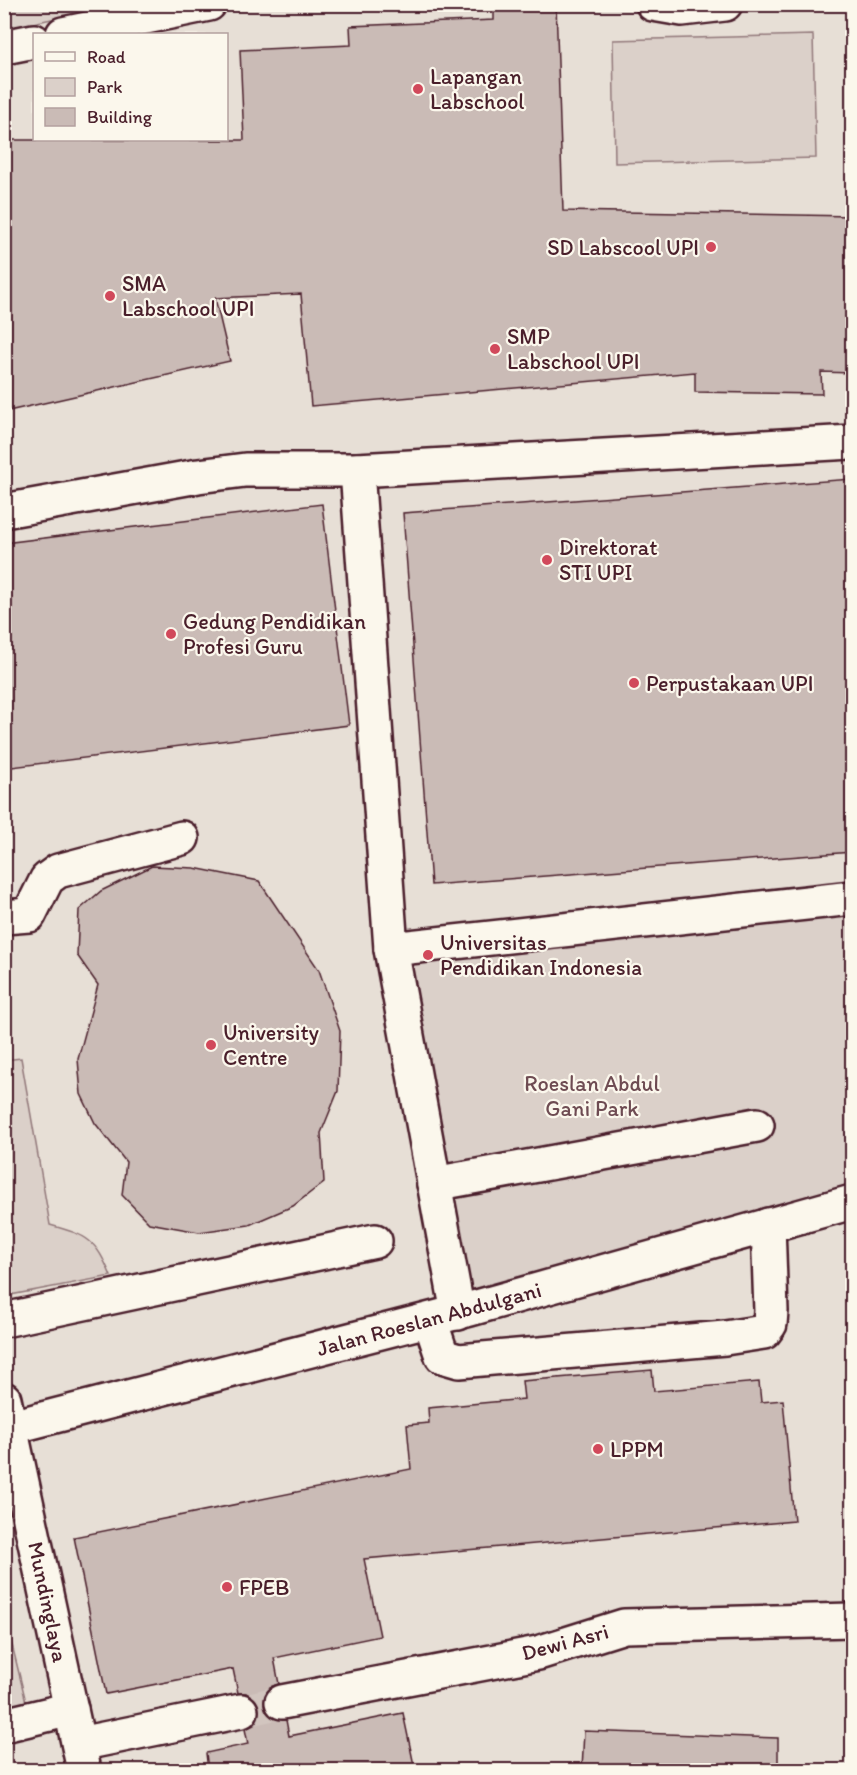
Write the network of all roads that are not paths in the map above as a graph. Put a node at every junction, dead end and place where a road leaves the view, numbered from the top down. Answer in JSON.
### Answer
{"nodes":[{"id":1,"x":209,"y":4,"type":"edge"},
{"id":2,"x":653,"y":4,"type":"edge"},
{"id":3,"x":725,"y":4,"type":"edge"},
{"id":4,"x":68,"y":33,"type":"edge"},
{"id":5,"x":33,"y":40,"type":"edge"},
{"id":6,"x":4,"y":47,"type":"edge"},
{"id":7,"x":852,"y":442,"type":"edge"},
{"id":8,"x":357,"y":470,"type":"junction"},
{"id":9,"x":4,"y":511,"type":"edge"},
{"id":10,"x":182,"y":838,"type":"dead end"},
{"id":11,"x":852,"y":898,"type":"edge"},
{"id":12,"x":4,"y":917,"type":"edge"},
{"id":13,"x":391,"y":949,"type":"junction"},
{"id":14,"x":757,"y":1125,"type":"dead end"},
{"id":15,"x":434,"y":1184,"type":"junction"},
{"id":16,"x":852,"y":1202,"type":"edge"},
{"id":17,"x":768,"y":1225,"type":"junction"},
{"id":18,"x":375,"y":1241,"type":"dead end"},
{"id":19,"x":444,"y":1316,"type":"junction"},
{"id":20,"x":4,"y":1320,"type":"edge"},
{"id":21,"x":6,"y":1419,"type":"edge"},
{"id":22,"x":852,"y":1620,"type":"edge"},
{"id":23,"x":282,"y":1702,"type":"tunnel mouth"},
{"id":24,"x":71,"y":1709,"type":"junction"},
{"id":25,"x":241,"y":1711,"type":"tunnel mouth"},
{"id":26,"x":4,"y":1725,"type":"edge"},
{"id":27,"x":81,"y":1757,"type":"edge"}],
"edges":[{"from":1,"to":4,"type":"lane"},
{"from":2,"to":3,"type":"lane"},
{"from":5,"to":6,"type":"lane"},
{"from":7,"to":8,"type":"lane"},
{"from":8,"to":9,"type":"lane"},
{"from":8,"to":13,"type":"lane"},
{"from":10,"to":12,"type":"lane"},
{"from":11,"to":13,"type":"lane"},
{"from":13,"to":15,"type":"lane"},
{"from":14,"to":15,"type":"lane"},
{"from":15,"to":19,"type":"lane"},
{"from":16,"to":17,"type":"lane","name":"Jalan Roeslan Abdulgani"},
{"from":17,"to":19,"type":"lane","name":"Jalan Roeslan Abdulgani"},
{"from":17,"to":19,"type":"lane"},
{"from":18,"to":20,"type":"lane"},
{"from":19,"to":21,"type":"lane","name":"Jalan Roeslan Abdulgani"},
{"from":21,"to":24,"type":"lane","name":"Mundinglaya"},
{"from":22,"to":23,"type":"lane","name":"Dewi Asri"},
{"from":24,"to":26,"type":"lane"},
{"from":24,"to":27,"type":"lane","name":"Mundinglaya"},
{"from":25,"to":27,"type":"lane"}]}
